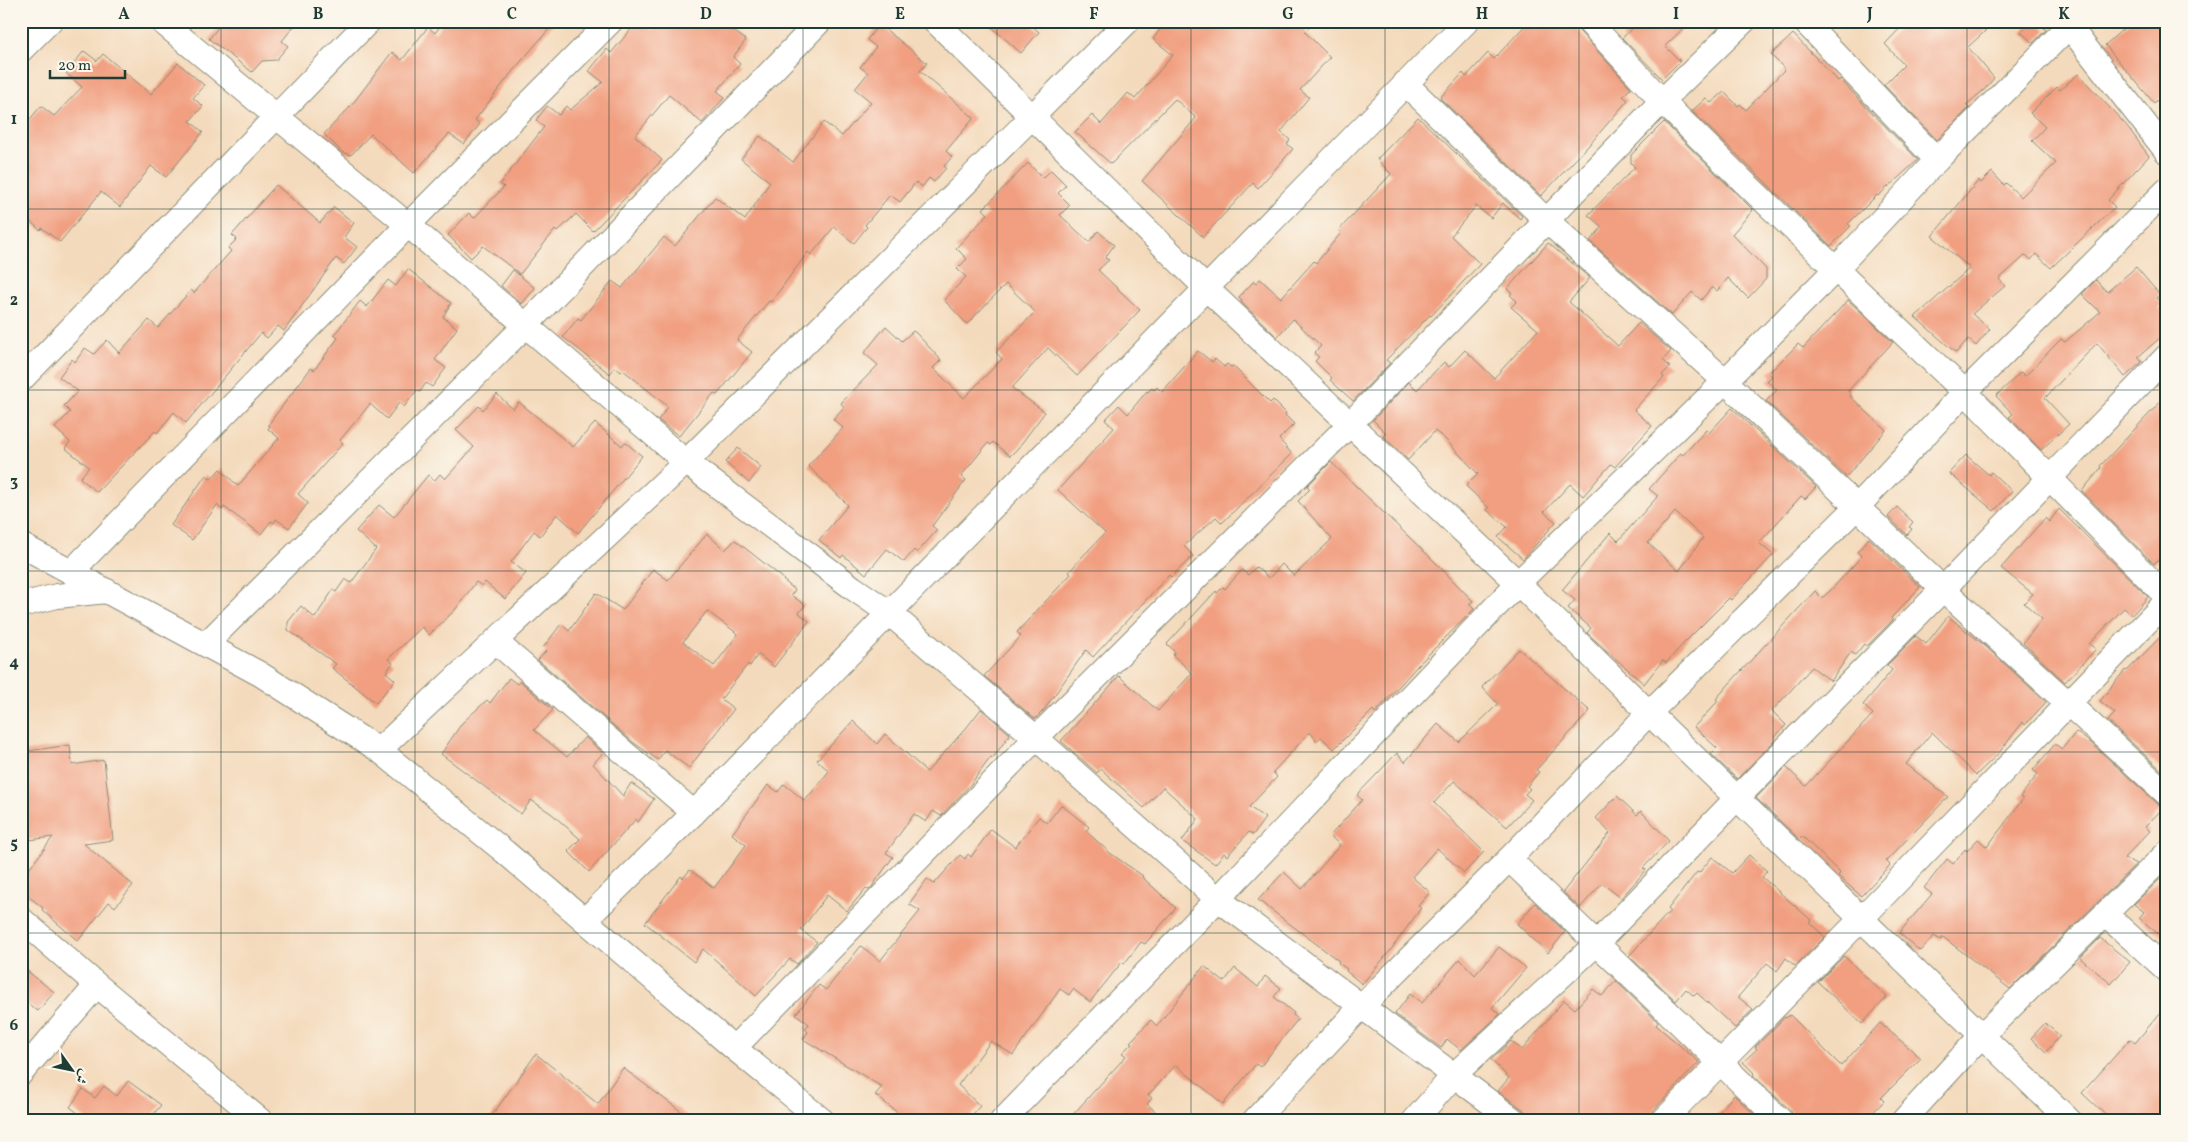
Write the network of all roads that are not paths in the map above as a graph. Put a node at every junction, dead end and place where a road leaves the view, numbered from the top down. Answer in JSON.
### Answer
{"nodes":[{"id":1,"x":50,"y":21,"type":"edge"},
{"id":2,"x":161,"y":21,"type":"edge"},
{"id":3,"x":370,"y":21,"type":"edge"},
{"id":4,"x":611,"y":21,"type":"edge"},
{"id":5,"x":820,"y":21,"type":"edge"},
{"id":6,"x":935,"y":21,"type":"edge"},
{"id":7,"x":1128,"y":21,"type":"edge"},
{"id":8,"x":1467,"y":21,"type":"edge"},
{"id":9,"x":1588,"y":21,"type":"edge"},
{"id":10,"x":1744,"y":21,"type":"edge"},
{"id":11,"x":1804,"y":21,"type":"edge"},
{"id":12,"x":2069,"y":23,"type":"edge"},
{"id":13,"x":21,"y":50,"type":"edge"},
{"id":14,"x":1405,"y":83,"type":"junction"},
{"id":15,"x":1662,"y":101,"type":"junction"},
{"id":16,"x":1031,"y":116,"type":"junction"},
{"id":17,"x":277,"y":117,"type":"junction"},
{"id":18,"x":2167,"y":152,"type":"edge"},
{"id":19,"x":1937,"y":160,"type":"junction"},
{"id":20,"x":2167,"y":190,"type":"edge"},
{"id":21,"x":1546,"y":220,"type":"junction"},
{"id":22,"x":408,"y":226,"type":"junction"},
{"id":23,"x":1836,"y":269,"type":"junction"},
{"id":24,"x":1205,"y":287,"type":"junction"},
{"id":25,"x":526,"y":326,"type":"junction"},
{"id":26,"x":2167,"y":356,"type":"edge"},
{"id":27,"x":21,"y":380,"type":"edge"},
{"id":28,"x":1725,"y":381,"type":"junction"},
{"id":29,"x":1966,"y":392,"type":"junction"},
{"id":30,"x":1350,"y":424,"type":"junction"},
{"id":31,"x":686,"y":462,"type":"junction"},
{"id":32,"x":2050,"y":477,"type":"junction"},
{"id":33,"x":1857,"y":507,"type":"junction"},
{"id":34,"x":21,"y":545,"type":"edge"},
{"id":35,"x":71,"y":572,"type":"junction"},
{"id":36,"x":1518,"y":583,"type":"junction"},
{"id":37,"x":1943,"y":589,"type":"junction"},
{"id":38,"x":107,"y":590,"type":"junction"},
{"id":39,"x":2167,"y":597,"type":"edge"},
{"id":40,"x":2167,"y":601,"type":"edge"},
{"id":41,"x":21,"y":605,"type":"edge"},
{"id":42,"x":888,"y":612,"type":"junction"},
{"id":43,"x":495,"y":641,"type":"junction"},
{"id":44,"x":207,"y":644,"type":"junction"},
{"id":45,"x":2069,"y":703,"type":"junction"},
{"id":46,"x":1649,"y":713,"type":"junction"},
{"id":47,"x":1036,"y":738,"type":"junction"},
{"id":48,"x":379,"y":750,"type":"junction"},
{"id":49,"x":2167,"y":794,"type":"edge"},
{"id":50,"x":1737,"y":798,"type":"junction"},
{"id":51,"x":694,"y":813,"type":"junction"},
{"id":52,"x":2167,"y":853,"type":"edge"},
{"id":53,"x":1509,"y":859,"type":"junction"},
{"id":54,"x":1218,"y":899,"type":"junction"},
{"id":55,"x":2106,"y":914,"type":"junction"},
{"id":56,"x":1862,"y":918,"type":"junction"},
{"id":57,"x":21,"y":919,"type":"edge"},
{"id":58,"x":585,"y":920,"type":"junction"},
{"id":59,"x":1596,"y":944,"type":"junction"},
{"id":60,"x":2167,"y":970,"type":"edge"},
{"id":61,"x":97,"y":985,"type":"junction"},
{"id":62,"x":1362,"y":1006,"type":"junction"},
{"id":63,"x":1981,"y":1036,"type":"junction"},
{"id":64,"x":734,"y":1048,"type":"junction"},
{"id":65,"x":1720,"y":1062,"type":"junction"},
{"id":66,"x":21,"y":1073,"type":"edge"},
{"id":67,"x":1455,"y":1074,"type":"junction"},
{"id":68,"x":248,"y":1117,"type":"edge"},
{"id":69,"x":822,"y":1121,"type":"edge"},
{"id":70,"x":1002,"y":1121,"type":"edge"},
{"id":71,"x":1254,"y":1121,"type":"edge"},
{"id":72,"x":1414,"y":1121,"type":"edge"},
{"id":73,"x":1515,"y":1121,"type":"edge"},
{"id":74,"x":1663,"y":1121,"type":"edge"},
{"id":75,"x":1780,"y":1121,"type":"edge"},
{"id":76,"x":1903,"y":1121,"type":"edge"},
{"id":77,"x":2070,"y":1121,"type":"edge"}],
"edges":[{"from":1,"to":13,"type":"street"},
{"from":2,"to":17,"type":"street"},
{"from":3,"to":17,"type":"street"},
{"from":4,"to":22,"type":"street"},
{"from":5,"to":25,"type":"street"},
{"from":6,"to":16,"type":"street"},
{"from":7,"to":16,"type":"street"},
{"from":8,"to":14,"type":"street"},
{"from":9,"to":15,"type":"street"},
{"from":10,"to":15,"type":"street"},
{"from":11,"to":19,"type":"street"},
{"from":12,"to":18,"type":"street"},
{"from":12,"to":19,"type":"street"},
{"from":14,"to":21,"type":"street"},
{"from":14,"to":24,"type":"street"},
{"from":15,"to":21,"type":"street"},
{"from":15,"to":23,"type":"street"},
{"from":16,"to":24,"type":"street"},
{"from":16,"to":31,"type":"street"},
{"from":17,"to":22,"type":"street"},
{"from":17,"to":27,"type":"street"},
{"from":19,"to":23,"type":"street"},
{"from":20,"to":29,"type":"street"},
{"from":21,"to":28,"type":"street"},
{"from":21,"to":30,"type":"street"},
{"from":22,"to":25,"type":"street"},
{"from":22,"to":35,"type":"street"},
{"from":23,"to":28,"type":"street"},
{"from":23,"to":29,"type":"street"},
{"from":24,"to":30,"type":"street"},
{"from":24,"to":42,"type":"street"},
{"from":25,"to":31,"type":"street"},
{"from":25,"to":44,"type":"street"},
{"from":26,"to":32,"type":"street"},
{"from":28,"to":33,"type":"street"},
{"from":28,"to":36,"type":"street"},
{"from":29,"to":32,"type":"street"},
{"from":29,"to":33,"type":"street"},
{"from":30,"to":36,"type":"street"},
{"from":30,"to":47,"type":"street"},
{"from":31,"to":42,"type":"street"},
{"from":31,"to":43,"type":"street"},
{"from":32,"to":37,"type":"street"},
{"from":32,"to":39,"type":"street"},
{"from":33,"to":37,"type":"street"},
{"from":33,"to":46,"type":"street"},
{"from":34,"to":35,"type":"street"},
{"from":35,"to":38,"type":"street"},
{"from":36,"to":46,"type":"street"},
{"from":36,"to":54,"type":"street"},
{"from":37,"to":45,"type":"street"},
{"from":37,"to":50,"type":"street"},
{"from":38,"to":41,"type":"street"},
{"from":38,"to":44,"type":"street"},
{"from":40,"to":45,"type":"street"},
{"from":42,"to":47,"type":"street"},
{"from":42,"to":51,"type":"street"},
{"from":43,"to":48,"type":"street"},
{"from":43,"to":51,"type":"street"},
{"from":44,"to":48,"type":"street"},
{"from":45,"to":49,"type":"street"},
{"from":45,"to":56,"type":"street"},
{"from":46,"to":50,"type":"street"},
{"from":46,"to":53,"type":"street"},
{"from":47,"to":54,"type":"street"},
{"from":47,"to":64,"type":"street"},
{"from":48,"to":58,"type":"street"},
{"from":50,"to":56,"type":"street"},
{"from":50,"to":59,"type":"street"},
{"from":51,"to":58,"type":"street"},
{"from":52,"to":55,"type":"street"},
{"from":53,"to":59,"type":"street"},
{"from":53,"to":62,"type":"street"},
{"from":54,"to":62,"type":"street"},
{"from":54,"to":70,"type":"street"},
{"from":55,"to":60,"type":"street"},
{"from":55,"to":63,"type":"street"},
{"from":56,"to":63,"type":"street"},
{"from":56,"to":65,"type":"street"},
{"from":57,"to":61,"type":"street"},
{"from":58,"to":64,"type":"street"},
{"from":59,"to":65,"type":"street"},
{"from":59,"to":67,"type":"street"},
{"from":61,"to":66,"type":"street"},
{"from":61,"to":68,"type":"street"},
{"from":62,"to":67,"type":"street"},
{"from":62,"to":71,"type":"street"},
{"from":63,"to":76,"type":"street"},
{"from":63,"to":77,"type":"street"},
{"from":64,"to":69,"type":"street"},
{"from":65,"to":74,"type":"street"},
{"from":65,"to":75,"type":"street"},
{"from":67,"to":72,"type":"street"},
{"from":67,"to":73,"type":"street"}]}
